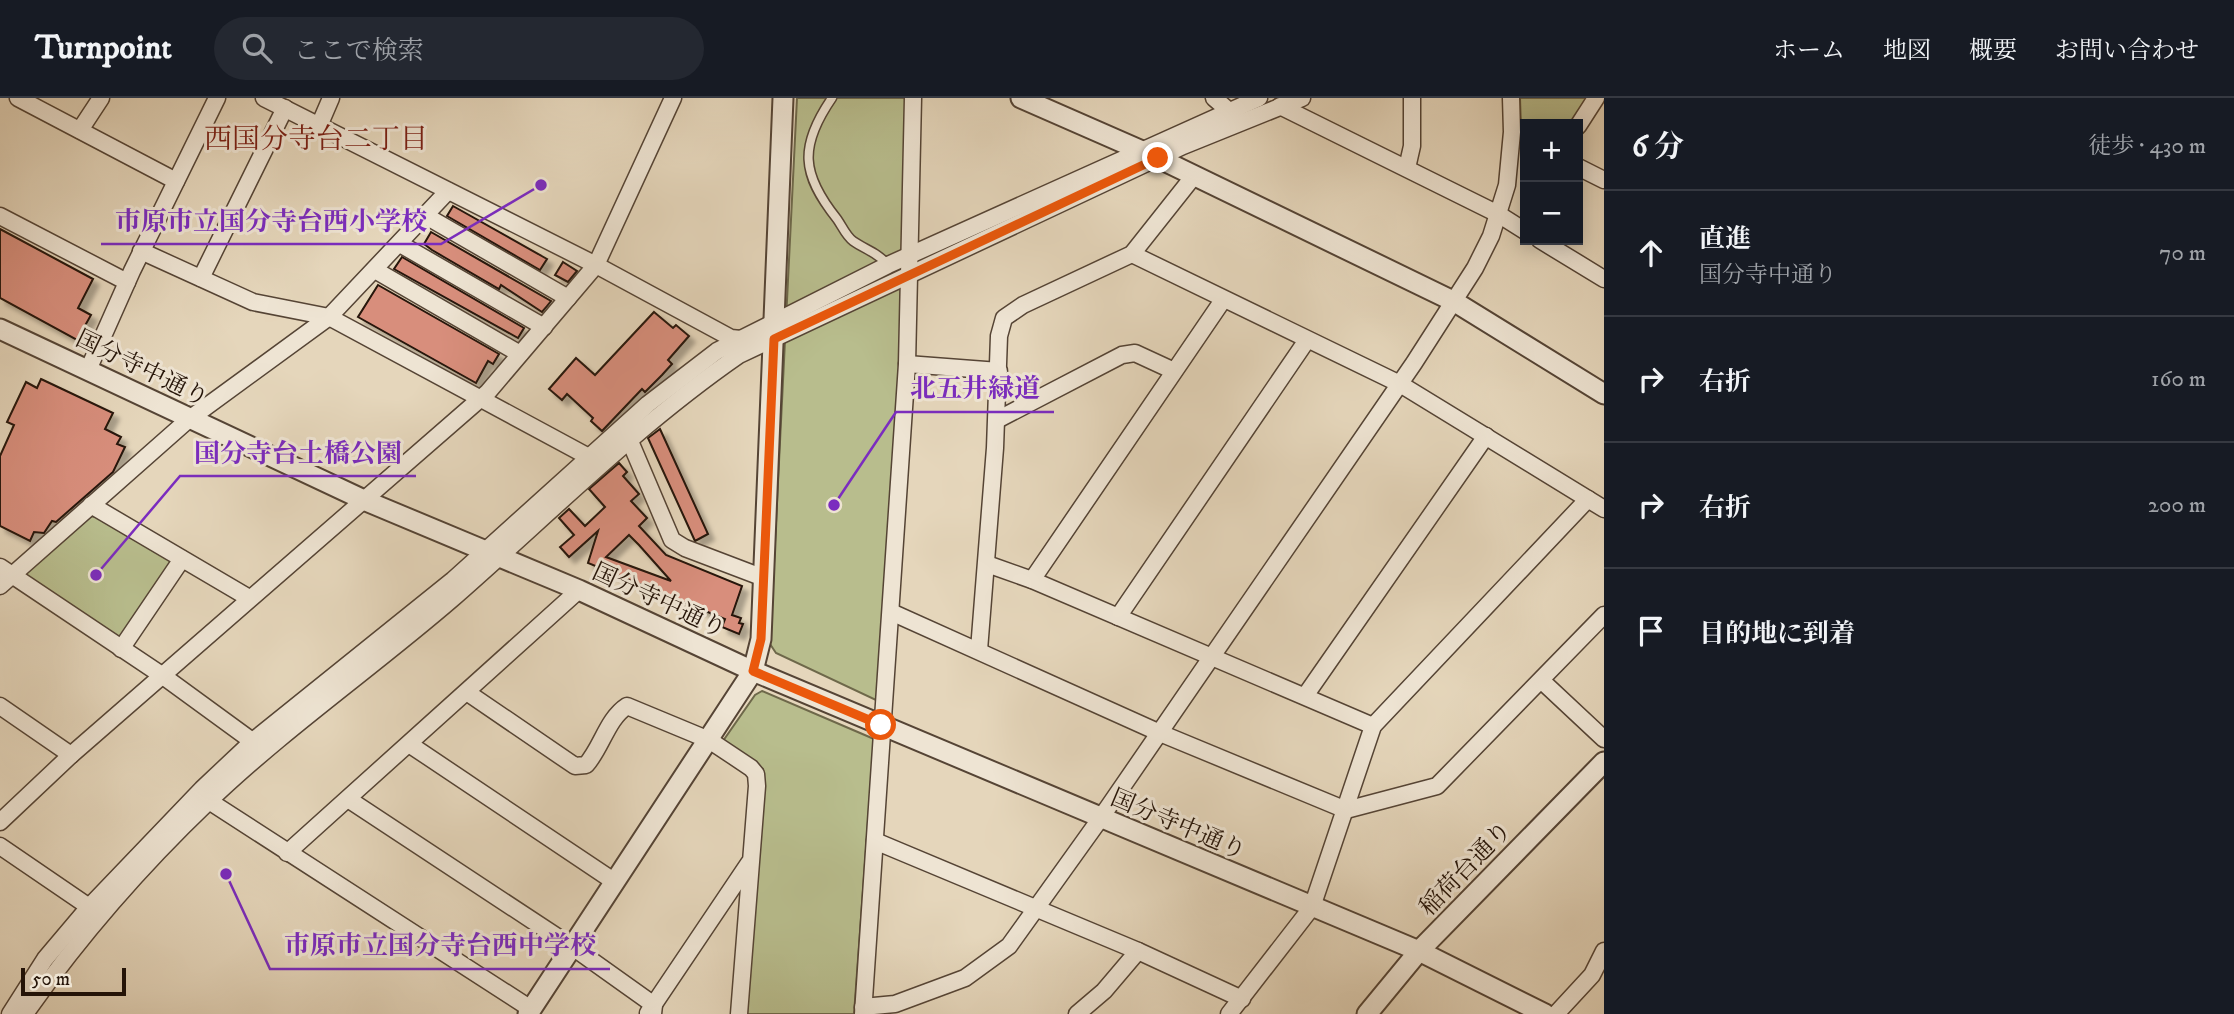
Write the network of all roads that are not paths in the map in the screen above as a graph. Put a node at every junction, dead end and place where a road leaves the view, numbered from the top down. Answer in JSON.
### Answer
{"nodes":[{"id":1,"x":18,"y":98,"type":"edge"},
{"id":2,"x":101,"y":98,"type":"edge"},
{"id":3,"x":217,"y":98,"type":"edge"},
{"id":4,"x":264,"y":98,"type":"edge"},
{"id":5,"x":331,"y":98,"type":"edge"},
{"id":6,"x":673,"y":98,"type":"edge"},
{"id":7,"x":783,"y":98,"type":"edge"},
{"id":8,"x":832,"y":98,"type":"edge"},
{"id":9,"x":913,"y":98,"type":"edge"},
{"id":10,"x":1021,"y":98,"type":"edge"},
{"id":11,"x":1213,"y":98,"type":"edge"},
{"id":12,"x":1259,"y":98,"type":"edge"},
{"id":13,"x":1302,"y":98,"type":"edge"},
{"id":14,"x":1412,"y":98,"type":"edge"},
{"id":15,"x":1511,"y":98,"type":"edge"},
{"id":16,"x":1596,"y":98,"type":"edge"},
{"id":17,"x":1280,"y":106,"type":"junction"},
{"id":18,"x":285,"y":108,"type":"junction"},
{"id":19,"x":1228,"y":110,"type":"junction"},
{"id":20,"x":1582,"y":119,"type":"edge"},
{"id":21,"x":319,"y":125,"type":"junction"},
{"id":22,"x":80,"y":130,"type":"junction"},
{"id":23,"x":1519,"y":136,"type":"edge"},
{"id":24,"x":1137,"y":150,"type":"junction"},
{"id":25,"x":1158,"y":158,"type":"junction"},
{"id":26,"x":1407,"y":168,"type":"junction"},
{"id":27,"x":1583,"y":170,"type":"edge"},
{"id":28,"x":1193,"y":177,"type":"junction"},
{"id":29,"x":1604,"y":180,"type":"edge"},
{"id":30,"x":176,"y":181,"type":"junction"},
{"id":31,"x":448,"y":191,"type":"junction"},
{"id":32,"x":1498,"y":214,"type":"junction"},
{"id":33,"x":0,"y":216,"type":"edge"},
{"id":34,"x":426,"y":216,"type":"junction"},
{"id":35,"x":1520,"y":228,"type":"edge"},
{"id":36,"x":400,"y":244,"type":"junction"},
{"id":37,"x":1548,"y":245,"type":"edge"},
{"id":38,"x":141,"y":251,"type":"junction"},
{"id":39,"x":1132,"y":254,"type":"junction"},
{"id":40,"x":910,"y":255,"type":"junction"},
{"id":41,"x":596,"y":265,"type":"junction"},
{"id":42,"x":888,"y":265,"type":"junction"},
{"id":43,"x":375,"y":270,"type":"junction"},
{"id":44,"x":910,"y":274,"type":"junction"},
{"id":45,"x":201,"y":278,"type":"junction"},
{"id":46,"x":1604,"y":279,"type":"edge"},
{"id":47,"x":127,"y":282,"type":"junction"},
{"id":48,"x":568,"y":298,"type":"junction"},
{"id":49,"x":1223,"y":300,"type":"junction"},
{"id":50,"x":1455,"y":302,"type":"junction"},
{"id":51,"x":329,"y":317,"type":"junction"},
{"id":52,"x":544,"y":327,"type":"junction"},
{"id":53,"x":0,"y":329,"type":"edge"},
{"id":54,"x":774,"y":330,"type":"junction"},
{"id":55,"x":741,"y":339,"type":"junction"},
{"id":56,"x":1307,"y":340,"type":"junction"},
{"id":57,"x":520,"y":354,"type":"junction"},
{"id":58,"x":907,"y":364,"type":"junction"},
{"id":59,"x":88,"y":370,"type":"junction"},
{"id":60,"x":1174,"y":371,"type":"junction"},
{"id":61,"x":999,"y":372,"type":"junction"},
{"id":62,"x":1400,"y":384,"type":"junction"},
{"id":63,"x":1604,"y":394,"type":"edge"},
{"id":64,"x":478,"y":399,"type":"junction"},
{"id":65,"x":188,"y":420,"type":"junction"},
{"id":66,"x":997,"y":420,"type":"junction"},
{"id":67,"x":1486,"y":436,"type":"junction"},
{"id":68,"x":629,"y":439,"type":"junction"},
{"id":69,"x":587,"y":456,"type":"junction"},
{"id":70,"x":1588,"y":499,"type":"junction"},
{"id":71,"x":366,"y":501,"type":"junction"},
{"id":72,"x":91,"y":505,"type":"junction"},
{"id":73,"x":1604,"y":509,"type":"edge"},
{"id":74,"x":492,"y":554,"type":"junction"},
{"id":75,"x":182,"y":559,"type":"junction"},
{"id":76,"x":986,"y":564,"type":"junction"},
{"id":77,"x":6,"y":570,"type":"edge"},
{"id":78,"x":764,"y":578,"type":"junction"},
{"id":79,"x":1032,"y":580,"type":"junction"},
{"id":80,"x":0,"y":586,"type":"edge"},
{"id":81,"x":579,"y":590,"type":"junction"},
{"id":82,"x":249,"y":598,"type":"junction"},
{"id":83,"x":891,"y":612,"type":"junction"},
{"id":84,"x":1604,"y":615,"type":"edge"},
{"id":85,"x":1118,"y":617,"type":"junction"},
{"id":86,"x":121,"y":649,"type":"junction"},
{"id":87,"x":979,"y":650,"type":"junction"},
{"id":88,"x":1212,"y":656,"type":"junction"},
{"id":89,"x":753,"y":671,"type":"junction"},
{"id":90,"x":163,"y":676,"type":"junction"},
{"id":91,"x":1542,"y":681,"type":"junction"},
{"id":92,"x":468,"y":693,"type":"junction"},
{"id":93,"x":1305,"y":696,"type":"junction"},
{"id":94,"x":0,"y":706,"type":"edge"},
{"id":95,"x":881,"y":725,"type":"junction"},
{"id":96,"x":1373,"y":726,"type":"junction"},
{"id":97,"x":1160,"y":733,"type":"junction"},
{"id":98,"x":1604,"y":739,"type":"edge"},
{"id":99,"x":709,"y":740,"type":"junction"},
{"id":100,"x":409,"y":744,"type":"junction"},
{"id":101,"x":259,"y":746,"type":"junction"},
{"id":102,"x":71,"y":755,"type":"junction"},
{"id":103,"x":1600,"y":774,"type":"edge"},
{"id":104,"x":348,"y":799,"type":"junction"},
{"id":105,"x":209,"y":801,"type":"junction"},
{"id":106,"x":1346,"y":810,"type":"junction"},
{"id":107,"x":1100,"y":819,"type":"junction"},
{"id":108,"x":0,"y":822,"type":"edge"},
{"id":109,"x":875,"y":841,"type":"junction"},
{"id":110,"x":0,"y":846,"type":"edge"},
{"id":111,"x":287,"y":853,"type":"junction"},
{"id":112,"x":751,"y":861,"type":"junction"},
{"id":113,"x":615,"y":882,"type":"junction"},
{"id":114,"x":1312,"y":907,"type":"junction"},
{"id":115,"x":95,"y":910,"type":"junction"},
{"id":116,"x":1035,"y":910,"type":"junction"},
{"id":117,"x":573,"y":947,"type":"junction"},
{"id":118,"x":1138,"y":951,"type":"junction"},
{"id":119,"x":1419,"y":951,"type":"junction"},
{"id":120,"x":1604,"y":951,"type":"edge"},
{"id":121,"x":1242,"y":999,"type":"junction"},
{"id":122,"x":863,"y":1010,"type":"edge"},
{"id":123,"x":651,"y":1011,"type":"edge"},
{"id":124,"x":530,"y":1012,"type":"edge"},
{"id":125,"x":10,"y":1014,"type":"edge"},
{"id":126,"x":24,"y":1014,"type":"edge"},
{"id":127,"x":739,"y":1014,"type":"edge"},
{"id":128,"x":1076,"y":1014,"type":"edge"},
{"id":129,"x":1229,"y":1014,"type":"edge"},
{"id":130,"x":1367,"y":1014,"type":"edge"},
{"id":131,"x":1545,"y":1014,"type":"edge"},
{"id":132,"x":1556,"y":1014,"type":"edge"}],
"edges":[{"from":1,"to":22,"type":"street"},
{"from":2,"to":22,"type":"street"},
{"from":3,"to":30,"type":"street"},
{"from":4,"to":18,"type":"street"},
{"from":5,"to":21,"type":"street"},
{"from":6,"to":41,"type":"street"},
{"from":7,"to":54,"type":"street"},
{"from":8,"to":42,"type":"lane"},
{"from":9,"to":40,"type":"street"},
{"from":10,"to":24,"type":"street"},
{"from":11,"to":19,"type":"street"},
{"from":12,"to":19,"type":"street"},
{"from":13,"to":17,"type":"street"},
{"from":14,"to":26,"type":"street"},
{"from":15,"to":23,"type":"street"},
{"from":16,"to":20,"type":"street"},
{"from":17,"to":25,"type":"street"},
{"from":17,"to":26,"type":"street"},
{"from":18,"to":21,"type":"street"},
{"from":18,"to":45,"type":"street"},
{"from":19,"to":24,"type":"street"},
{"from":21,"to":31,"type":"street"},
{"from":22,"to":30,"type":"street"},
{"from":23,"to":32,"type":"street"},
{"from":24,"to":25,"type":"street"},
{"from":24,"to":40,"type":"street"},
{"from":25,"to":28,"type":"street"},
{"from":25,"to":44,"type":"street"},
{"from":26,"to":32,"type":"street"},
{"from":27,"to":29,"type":"street"},
{"from":28,"to":39,"type":"street"},
{"from":28,"to":50,"type":"street"},
{"from":30,"to":38,"type":"street"},
{"from":31,"to":34,"type":"street"},
{"from":31,"to":41,"type":"street"},
{"from":32,"to":35,"type":"street"},
{"from":32,"to":50,"type":"street"},
{"from":33,"to":47,"type":"street"},
{"from":34,"to":36,"type":"street"},
{"from":34,"to":48,"type":"street"},
{"from":36,"to":43,"type":"street"},
{"from":36,"to":52,"type":"street"},
{"from":37,"to":46,"type":"street"},
{"from":38,"to":45,"type":"street"},
{"from":38,"to":47,"type":"street"},
{"from":39,"to":49,"type":"street"},
{"from":39,"to":61,"type":"street"},
{"from":40,"to":42,"type":"street"},
{"from":40,"to":44,"type":"street"},
{"from":41,"to":48,"type":"street"},
{"from":41,"to":55,"type":"street"},
{"from":42,"to":54,"type":"street"},
{"from":43,"to":51,"type":"street"},
{"from":43,"to":57,"type":"street"},
{"from":44,"to":54,"type":"street"},
{"from":44,"to":58,"type":"street"},
{"from":45,"to":51,"type":"street"},
{"from":47,"to":59,"type":"street"},
{"from":48,"to":52,"type":"street"},
{"from":49,"to":56,"type":"street"},
{"from":49,"to":60,"type":"street"},
{"from":50,"to":62,"type":"street"},
{"from":50,"to":63,"type":"street"},
{"from":51,"to":64,"type":"street"},
{"from":51,"to":65,"type":"street"},
{"from":52,"to":57,"type":"street"},
{"from":53,"to":59,"type":"street","name":"国分寺中通り"},
{"from":54,"to":55,"type":"street"},
{"from":54,"to":68,"type":"street"},
{"from":54,"to":78,"type":"street"},
{"from":55,"to":69,"type":"street"},
{"from":56,"to":62,"type":"street"},
{"from":56,"to":85,"type":"street"},
{"from":57,"to":64,"type":"street"},
{"from":58,"to":61,"type":"street"},
{"from":58,"to":83,"type":"street"},
{"from":59,"to":65,"type":"street","name":"国分寺中通り"},
{"from":60,"to":66,"type":"street"},
{"from":60,"to":79,"type":"street"},
{"from":61,"to":66,"type":"street"},
{"from":62,"to":67,"type":"street"},
{"from":62,"to":88,"type":"street"},
{"from":64,"to":69,"type":"street"},
{"from":64,"to":71,"type":"street"},
{"from":65,"to":71,"type":"street","name":"国分寺中通り"},
{"from":65,"to":72,"type":"street"},
{"from":66,"to":76,"type":"street"},
{"from":67,"to":70,"type":"street"},
{"from":67,"to":93,"type":"street"},
{"from":68,"to":74,"type":"street"},
{"from":68,"to":78,"type":"street"},
{"from":69,"to":74,"type":"street"},
{"from":70,"to":73,"type":"street"},
{"from":70,"to":96,"type":"street"},
{"from":71,"to":74,"type":"street","name":"国分寺中通り"},
{"from":71,"to":82,"type":"street"},
{"from":72,"to":75,"type":"street"},
{"from":72,"to":77,"type":"street"},
{"from":74,"to":81,"type":"street","name":"国分寺中通り"},
{"from":74,"to":101,"type":"street"},
{"from":75,"to":82,"type":"street"},
{"from":75,"to":86,"type":"street"},
{"from":76,"to":79,"type":"street"},
{"from":76,"to":87,"type":"street"},
{"from":77,"to":80,"type":"street"},
{"from":77,"to":86,"type":"street"},
{"from":78,"to":89,"type":"street"},
{"from":79,"to":85,"type":"street"},
{"from":81,"to":89,"type":"street","name":"国分寺中通り"},
{"from":81,"to":92,"type":"street"},
{"from":82,"to":90,"type":"street"},
{"from":83,"to":87,"type":"street"},
{"from":83,"to":95,"type":"street"},
{"from":84,"to":91,"type":"street"},
{"from":85,"to":88,"type":"street"},
{"from":86,"to":90,"type":"street"},
{"from":87,"to":97,"type":"street"},
{"from":88,"to":93,"type":"street"},
{"from":88,"to":97,"type":"street"},
{"from":89,"to":95,"type":"street","name":"国分寺中通り"},
{"from":89,"to":99,"type":"street"},
{"from":90,"to":101,"type":"street"},
{"from":90,"to":102,"type":"street"},
{"from":91,"to":98,"type":"street"},
{"from":91,"to":106,"type":"street"},
{"from":92,"to":99,"type":"street"},
{"from":92,"to":100,"type":"street"},
{"from":93,"to":96,"type":"street"},
{"from":94,"to":102,"type":"street"},
{"from":95,"to":107,"type":"street","name":"国分寺中通り"},
{"from":95,"to":109,"type":"street"},
{"from":96,"to":106,"type":"street"},
{"from":97,"to":106,"type":"street"},
{"from":97,"to":107,"type":"street"},
{"from":99,"to":112,"type":"street"},
{"from":99,"to":113,"type":"street"},
{"from":100,"to":104,"type":"street"},
{"from":100,"to":113,"type":"street"},
{"from":101,"to":105,"type":"street"},
{"from":101,"to":115,"type":"street"},
{"from":102,"to":108,"type":"street"},
{"from":103,"to":119,"type":"street","name":"稲荷台通り"},
{"from":104,"to":111,"type":"street"},
{"from":104,"to":117,"type":"street"},
{"from":105,"to":111,"type":"street"},
{"from":105,"to":115,"type":"street"},
{"from":106,"to":114,"type":"street"},
{"from":107,"to":114,"type":"street","name":"国分寺中通り"},
{"from":107,"to":116,"type":"street"},
{"from":109,"to":116,"type":"street"},
{"from":109,"to":122,"type":"street"},
{"from":110,"to":115,"type":"street"},
{"from":111,"to":124,"type":"street"},
{"from":112,"to":123,"type":"street"},
{"from":112,"to":127,"type":"street"},
{"from":113,"to":117,"type":"street"},
{"from":114,"to":119,"type":"street","name":"国分寺中通り"},
{"from":114,"to":121,"type":"street"},
{"from":115,"to":125,"type":"street"},
{"from":115,"to":126,"type":"street"},
{"from":116,"to":118,"type":"street"},
{"from":116,"to":122,"type":"street"},
{"from":117,"to":123,"type":"street"},
{"from":117,"to":124,"type":"street"},
{"from":118,"to":121,"type":"street"},
{"from":118,"to":128,"type":"street"},
{"from":119,"to":130,"type":"street","name":"稲荷台通り"},
{"from":119,"to":131,"type":"street","name":"国分寺中通り"},
{"from":120,"to":132,"type":"street"},
{"from":121,"to":129,"type":"street"}]}
